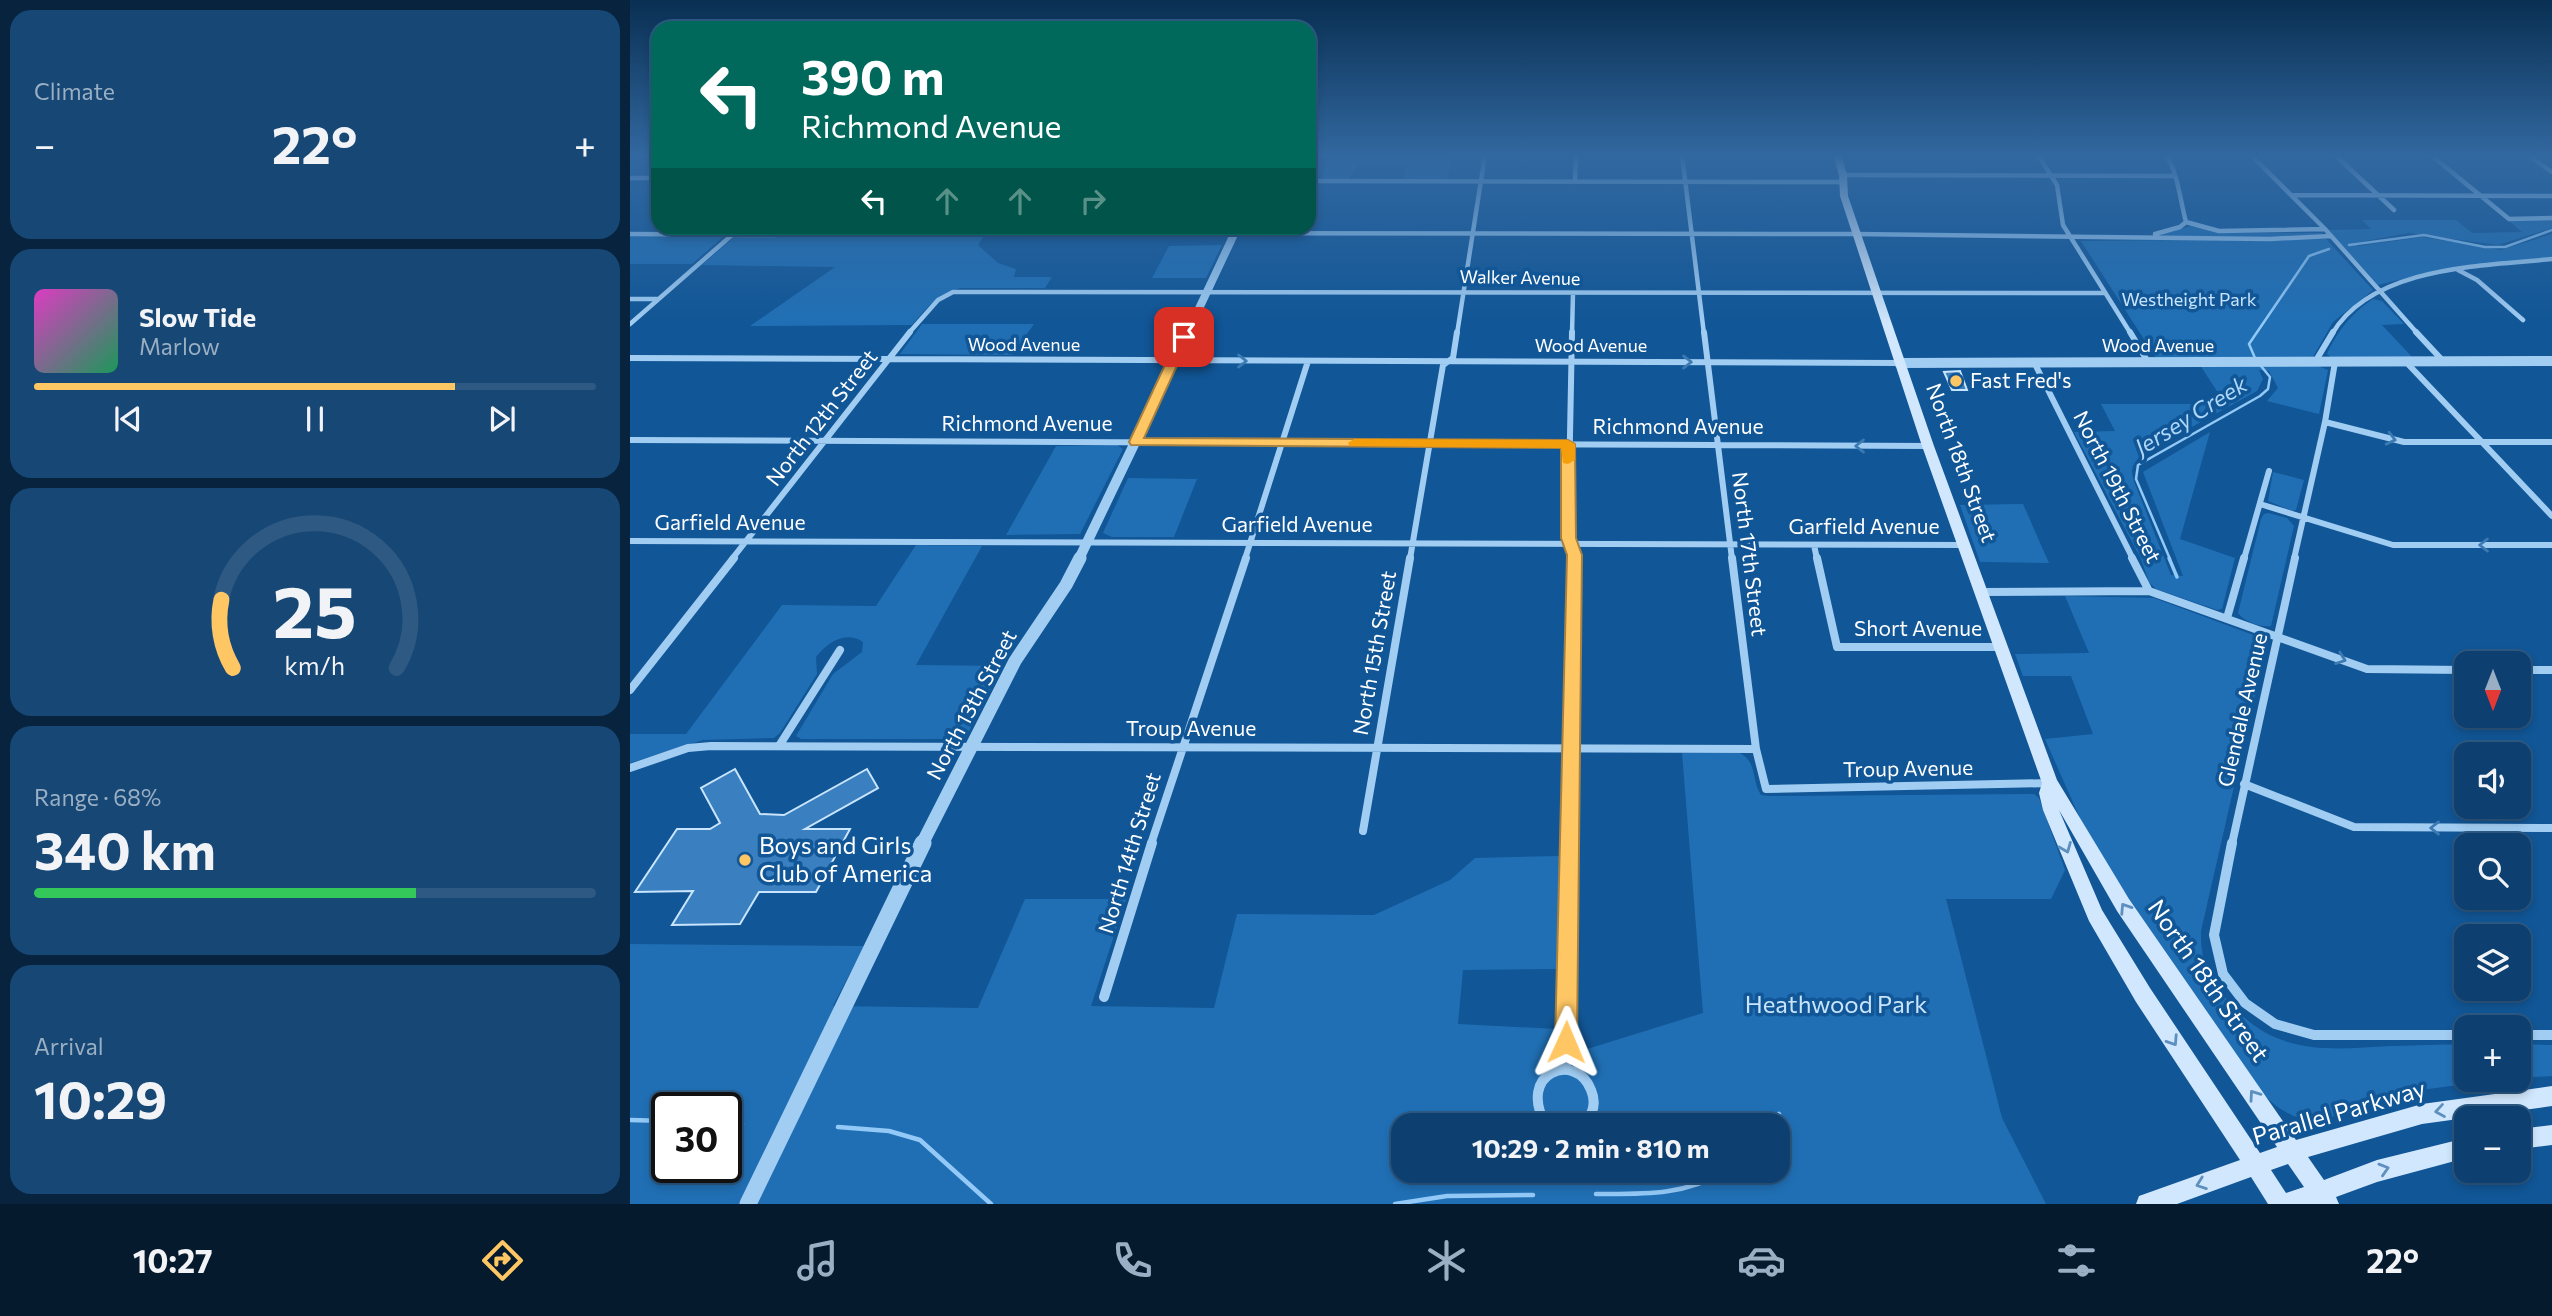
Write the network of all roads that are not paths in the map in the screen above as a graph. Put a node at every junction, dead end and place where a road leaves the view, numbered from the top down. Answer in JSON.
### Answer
{"nodes":[{"id":1,"x":1475,"y":211,"type":"edge"},
{"id":2,"x":1689,"y":211,"type":"edge"},
{"id":3,"x":1849,"y":211,"type":"edge"},
{"id":4,"x":2061,"y":211,"type":"edge"},
{"id":5,"x":2183,"y":211,"type":"edge"},
{"id":6,"x":2307,"y":211,"type":"edge"},
{"id":7,"x":2500,"y":211,"type":"edge"},
{"id":8,"x":2552,"y":218,"type":"edge"},
{"id":9,"x":2186,"y":222,"type":"junction"},
{"id":10,"x":2325,"y":229,"type":"junction"},
{"id":11,"x":1316,"y":231,"type":"edge"},
{"id":12,"x":1471,"y":233,"type":"junction"},
{"id":13,"x":1692,"y":233,"type":"junction"},
{"id":14,"x":630,"y":234,"type":"edge"},
{"id":15,"x":651,"y":234,"type":"edge"},
{"id":16,"x":1856,"y":234,"type":"junction"},
{"id":17,"x":731,"y":235,"type":"edge"},
{"id":18,"x":1234,"y":235,"type":"edge"},
{"id":19,"x":2069,"y":235,"type":"junction"},
{"id":20,"x":2331,"y":236,"type":"junction"},
{"id":21,"x":2134,"y":237,"type":"junction"},
{"id":22,"x":2552,"y":259,"type":"edge"},
{"id":23,"x":2458,"y":270,"type":"junction"},
{"id":24,"x":1206,"y":291,"type":"junction"},
{"id":25,"x":2379,"y":291,"type":"junction"},
{"id":26,"x":1463,"y":292,"type":"junction"},
{"id":27,"x":1573,"y":293,"type":"junction"},
{"id":28,"x":1699,"y":293,"type":"junction"},
{"id":29,"x":1876,"y":293,"type":"junction"},
{"id":30,"x":2105,"y":293,"type":"junction"},
{"id":31,"x":630,"y":299,"type":"edge"},
{"id":32,"x":658,"y":299,"type":"junction"},
{"id":33,"x":937,"y":300,"type":"joint"},
{"id":34,"x":2523,"y":320,"type":"dead end"},
{"id":35,"x":630,"y":324,"type":"edge"},
{"id":36,"x":630,"y":358,"type":"edge"},
{"id":37,"x":889,"y":359,"type":"junction"},
{"id":38,"x":1174,"y":360,"type":"junction"},
{"id":39,"x":1308,"y":361,"type":"junction"},
{"id":40,"x":2552,"y":361,"type":"edge"},
{"id":41,"x":1447,"y":362,"type":"junction"},
{"id":42,"x":1571,"y":362,"type":"junction"},
{"id":43,"x":1708,"y":362,"type":"junction"},
{"id":44,"x":2034,"y":362,"type":"junction"},
{"id":45,"x":2148,"y":362,"type":"junction"},
{"id":46,"x":2315,"y":362,"type":"junction"},
{"id":47,"x":2335,"y":362,"type":"junction"},
{"id":48,"x":2406,"y":362,"type":"junction"},
{"id":49,"x":2444,"y":362,"type":"junction"},
{"id":50,"x":1899,"y":363,"type":"junction"},
{"id":51,"x":2325,"y":422,"type":"junction"},
{"id":52,"x":630,"y":440,"type":"edge"},
{"id":53,"x":827,"y":442,"type":"junction"},
{"id":54,"x":1135,"y":442,"type":"junction"},
{"id":55,"x":2480,"y":442,"type":"junction"},
{"id":56,"x":2552,"y":442,"type":"edge"},
{"id":57,"x":1281,"y":443,"type":"junction"},
{"id":58,"x":1429,"y":443,"type":"junction"},
{"id":59,"x":1568,"y":444,"type":"junction"},
{"id":60,"x":1717,"y":445,"type":"junction"},
{"id":61,"x":1928,"y":446,"type":"junction"},
{"id":62,"x":2269,"y":471,"type":"dead end"},
{"id":63,"x":2260,"y":503,"type":"junction"},
{"id":64,"x":2552,"y":516,"type":"edge"},
{"id":65,"x":2304,"y":518,"type":"junction"},
{"id":66,"x":630,"y":541,"type":"edge"},
{"id":67,"x":748,"y":541,"type":"junction"},
{"id":68,"x":1088,"y":541,"type":"junction"},
{"id":69,"x":1251,"y":542,"type":"junction"},
{"id":70,"x":1412,"y":543,"type":"junction"},
{"id":71,"x":1731,"y":545,"type":"junction"},
{"id":72,"x":1814,"y":545,"type":"junction"},
{"id":73,"x":1964,"y":545,"type":"junction"},
{"id":74,"x":2552,"y":545,"type":"edge"},
{"id":75,"x":1572,"y":546,"type":"junction"},
{"id":76,"x":2149,"y":591,"type":"junction"},
{"id":77,"x":1980,"y":592,"type":"junction"},
{"id":78,"x":2227,"y":618,"type":"junction"},
{"id":79,"x":2277,"y":636,"type":"junction"},
{"id":80,"x":2000,"y":647,"type":"junction"},
{"id":81,"x":840,"y":650,"type":"dead end"},
{"id":82,"x":2454,"y":670,"type":"edge"},
{"id":83,"x":2531,"y":670,"type":"edge"},
{"id":84,"x":2552,"y":670,"type":"edge"},
{"id":85,"x":630,"y":690,"type":"edge"},
{"id":86,"x":779,"y":746,"type":"junction"},
{"id":87,"x":1182,"y":746,"type":"junction"},
{"id":88,"x":1377,"y":746,"type":"junction"},
{"id":89,"x":972,"y":747,"type":"junction"},
{"id":90,"x":1572,"y":747,"type":"junction"},
{"id":91,"x":1756,"y":749,"type":"junction"},
{"id":92,"x":630,"y":768,"type":"edge"},
{"id":93,"x":2050,"y":783,"type":"junction"},
{"id":94,"x":2244,"y":784,"type":"junction"},
{"id":95,"x":1766,"y":789,"type":"joint"},
{"id":96,"x":2552,"y":828,"type":"edge"},
{"id":97,"x":1363,"y":831,"type":"dead end"},
{"id":98,"x":1104,"y":997,"type":"dead end"},
{"id":99,"x":2454,"y":1035,"type":"edge"},
{"id":100,"x":2531,"y":1035,"type":"edge"},
{"id":101,"x":2552,"y":1035,"type":"edge"},
{"id":102,"x":1566,"y":1069,"type":"junction"},
{"id":103,"x":2552,"y":1096,"type":"edge"},
{"id":104,"x":1539,"y":1113,"type":"edge"},
{"id":105,"x":1592,"y":1113,"type":"edge"},
{"id":106,"x":2552,"y":1135,"type":"edge"},
{"id":107,"x":2531,"y":1137,"type":"edge"},
{"id":108,"x":2454,"y":1150,"type":"edge"},
{"id":109,"x":2294,"y":1151,"type":"junction"},
{"id":110,"x":2255,"y":1165,"type":"junction"},
{"id":111,"x":2324,"y":1198,"type":"edge"},
{"id":112,"x":748,"y":1204,"type":"edge"},
{"id":113,"x":2147,"y":1204,"type":"edge"},
{"id":114,"x":2281,"y":1204,"type":"edge"},
{"id":115,"x":2286,"y":1204,"type":"edge"}],
"edges":[{"from":1,"to":12,"type":"street","name":"North 15th Street"},
{"from":2,"to":13,"type":"street","name":"North 17th Street"},
{"from":3,"to":16,"type":"main road","name":"North 18th Street"},
{"from":4,"to":19,"type":"street"},
{"from":5,"to":9,"type":"street"},
{"from":6,"to":10,"type":"street"},
{"from":7,"to":8,"type":"street"},
{"from":9,"to":10,"type":"street"},
{"from":9,"to":21,"type":"street"},
{"from":10,"to":20,"type":"street"},
{"from":11,"to":12,"type":"street"},
{"from":12,"to":13,"type":"street"},
{"from":12,"to":26,"type":"street","name":"North 15th Street"},
{"from":13,"to":16,"type":"street"},
{"from":13,"to":28,"type":"street","name":"North 17th Street"},
{"from":14,"to":15,"type":"street"},
{"from":16,"to":19,"type":"street"},
{"from":16,"to":29,"type":"main road","name":"North 18th Street"},
{"from":17,"to":32,"type":"street"},
{"from":18,"to":24,"type":"street","name":"North 13th Street"},
{"from":19,"to":21,"type":"street"},
{"from":19,"to":30,"type":"street"},
{"from":20,"to":21,"type":"street"},
{"from":20,"to":25,"type":"street"},
{"from":22,"to":23,"type":"street"},
{"from":23,"to":25,"type":"street"},
{"from":23,"to":34,"type":"street"},
{"from":24,"to":26,"type":"street","name":"Walker Avenue"},
{"from":24,"to":33,"type":"street","name":"Walker Avenue"},
{"from":24,"to":38,"type":"street","name":"North 13th Street"},
{"from":25,"to":46,"type":"street"},
{"from":25,"to":49,"type":"street"},
{"from":26,"to":27,"type":"street","name":"Walker Avenue"},
{"from":26,"to":41,"type":"street","name":"North 15th Street"},
{"from":27,"to":28,"type":"street","name":"Walker Avenue"},
{"from":27,"to":42,"type":"street"},
{"from":28,"to":29,"type":"street","name":"Walker Avenue"},
{"from":28,"to":43,"type":"street","name":"North 17th Street"},
{"from":29,"to":30,"type":"street","name":"Walker Avenue"},
{"from":29,"to":50,"type":"main road","name":"North 18th Street"},
{"from":30,"to":45,"type":"street"},
{"from":31,"to":32,"type":"street"},
{"from":32,"to":35,"type":"street"},
{"from":33,"to":37,"type":"street","name":"North 12th Street"},
{"from":36,"to":37,"type":"street","name":"Wood Avenue"},
{"from":37,"to":38,"type":"street","name":"Wood Avenue"},
{"from":37,"to":53,"type":"street","name":"North 12th Street"},
{"from":38,"to":39,"type":"street","name":"Wood Avenue","one_way":true},
{"from":38,"to":54,"type":"street","name":"North 13th Street"},
{"from":39,"to":41,"type":"street","name":"Wood Avenue"},
{"from":39,"to":57,"type":"street","name":"North 14th Street"},
{"from":40,"to":49,"type":"street","name":"Wood Avenue"},
{"from":41,"to":42,"type":"street","name":"Wood Avenue"},
{"from":41,"to":58,"type":"street","name":"North 15th Street"},
{"from":42,"to":43,"type":"street","name":"Wood Avenue","one_way":true},
{"from":42,"to":59,"type":"street"},
{"from":43,"to":50,"type":"street","name":"Wood Avenue"},
{"from":43,"to":60,"type":"street","name":"North 17th Street"},
{"from":44,"to":45,"type":"street","name":"Wood Avenue"},
{"from":44,"to":50,"type":"street","name":"Wood Avenue"},
{"from":44,"to":76,"type":"street","name":"North 19th Street"},
{"from":45,"to":46,"type":"street","name":"Wood Avenue"},
{"from":46,"to":47,"type":"street","name":"Wood Avenue"},
{"from":47,"to":48,"type":"street","name":"Wood Avenue"},
{"from":47,"to":51,"type":"street","name":"Glendale Avenue"},
{"from":48,"to":49,"type":"street","name":"Wood Avenue"},
{"from":48,"to":55,"type":"street"},
{"from":50,"to":61,"type":"main road","name":"North 18th Street"},
{"from":51,"to":55,"type":"street","one_way":true},
{"from":51,"to":65,"type":"street","name":"Glendale Avenue"},
{"from":52,"to":53,"type":"street","name":"Richmond Avenue"},
{"from":53,"to":54,"type":"street","name":"Richmond Avenue"},
{"from":53,"to":67,"type":"street","name":"North 12th Street"},
{"from":54,"to":57,"type":"street","name":"Richmond Avenue"},
{"from":54,"to":68,"type":"street","name":"North 13th Street"},
{"from":55,"to":56,"type":"street"},
{"from":55,"to":64,"type":"street"},
{"from":57,"to":58,"type":"street","name":"Richmond Avenue"},
{"from":57,"to":69,"type":"street","name":"North 14th Street"},
{"from":58,"to":59,"type":"street","name":"Richmond Avenue"},
{"from":58,"to":70,"type":"street","name":"North 15th Street"},
{"from":59,"to":60,"type":"street","name":"Richmond Avenue"},
{"from":59,"to":75,"type":"street"},
{"from":61,"to":60,"type":"street","name":"Richmond Avenue","one_way":true},
{"from":60,"to":71,"type":"street","name":"North 17th Street"},
{"from":61,"to":73,"type":"main road","name":"North 18th Street"},
{"from":62,"to":63,"type":"street","name":"Glendale Avenue"},
{"from":63,"to":65,"type":"street"},
{"from":63,"to":78,"type":"street","name":"Glendale Avenue"},
{"from":74,"to":65,"type":"street","one_way":true},
{"from":65,"to":79,"type":"street","name":"Glendale Avenue"},
{"from":66,"to":67,"type":"street","name":"Garfield Avenue"},
{"from":67,"to":68,"type":"street","name":"Garfield Avenue"},
{"from":67,"to":85,"type":"street","name":"North 12th Street"},
{"from":68,"to":69,"type":"street","name":"Garfield Avenue"},
{"from":68,"to":89,"type":"street","name":"North 13th Street"},
{"from":69,"to":70,"type":"street","name":"Garfield Avenue"},
{"from":69,"to":87,"type":"street","name":"North 14th Street"},
{"from":70,"to":75,"type":"street","name":"Garfield Avenue"},
{"from":70,"to":88,"type":"street","name":"North 15th Street"},
{"from":71,"to":72,"type":"street","name":"Garfield Avenue"},
{"from":71,"to":75,"type":"street","name":"Garfield Avenue"},
{"from":71,"to":91,"type":"street","name":"North 17th Street"},
{"from":72,"to":73,"type":"street","name":"Garfield Avenue"},
{"from":72,"to":80,"type":"street","name":"Short Avenue"},
{"from":73,"to":77,"type":"main road","name":"North 18th Street"},
{"from":75,"to":90,"type":"street"},
{"from":76,"to":77,"type":"street"},
{"from":76,"to":78,"type":"street"},
{"from":77,"to":80,"type":"main road","name":"North 18th Street"},
{"from":78,"to":79,"type":"street"},
{"from":79,"to":82,"type":"street","one_way":true},
{"from":79,"to":94,"type":"street","name":"Glendale Avenue"},
{"from":80,"to":93,"type":"main road","name":"North 18th Street"},
{"from":81,"to":86,"type":"street"},
{"from":83,"to":84,"type":"street"},
{"from":86,"to":89,"type":"street","name":"Troup Avenue"},
{"from":86,"to":92,"type":"street","name":"Troup Avenue"},
{"from":87,"to":88,"type":"street","name":"Troup Avenue"},
{"from":87,"to":89,"type":"street","name":"Troup Avenue"},
{"from":87,"to":98,"type":"street","name":"North 14th Street"},
{"from":88,"to":90,"type":"street","name":"Troup Avenue"},
{"from":88,"to":97,"type":"street","name":"North 15th Street"},
{"from":89,"to":112,"type":"street","name":"North 13th Street"},
{"from":90,"to":91,"type":"street","name":"Troup Avenue"},
{"from":90,"to":102,"type":"street"},
{"from":91,"to":95,"type":"street","name":"North 17th Street"},
{"from":93,"to":95,"type":"street","name":"Troup Avenue"},
{"from":109,"to":93,"type":"main road","name":"North 18th Street","one_way":true},
{"from":93,"to":110,"type":"main road","name":"North 18th Street","one_way":true},
{"from":96,"to":94,"type":"street","one_way":true},
{"from":94,"to":99,"type":"street","name":"Glendale Avenue"},
{"from":100,"to":101,"type":"street"},
{"from":102,"to":104,"type":"street"},
{"from":102,"to":105,"type":"street"},
{"from":103,"to":109,"type":"main road","name":"Parallel Parkway","one_way":true},
{"from":106,"to":107,"type":"main road"},
{"from":111,"to":108,"type":"main road","one_way":true},
{"from":109,"to":110,"type":"main road","name":"Parallel Parkway"},
{"from":109,"to":111,"type":"main road","name":"North 18th Street"},
{"from":110,"to":113,"type":"main road","name":"Parallel Parkway","one_way":true},
{"from":110,"to":114,"type":"main road","name":"North 18th Street"},
{"from":111,"to":115,"type":"main road"}]}
